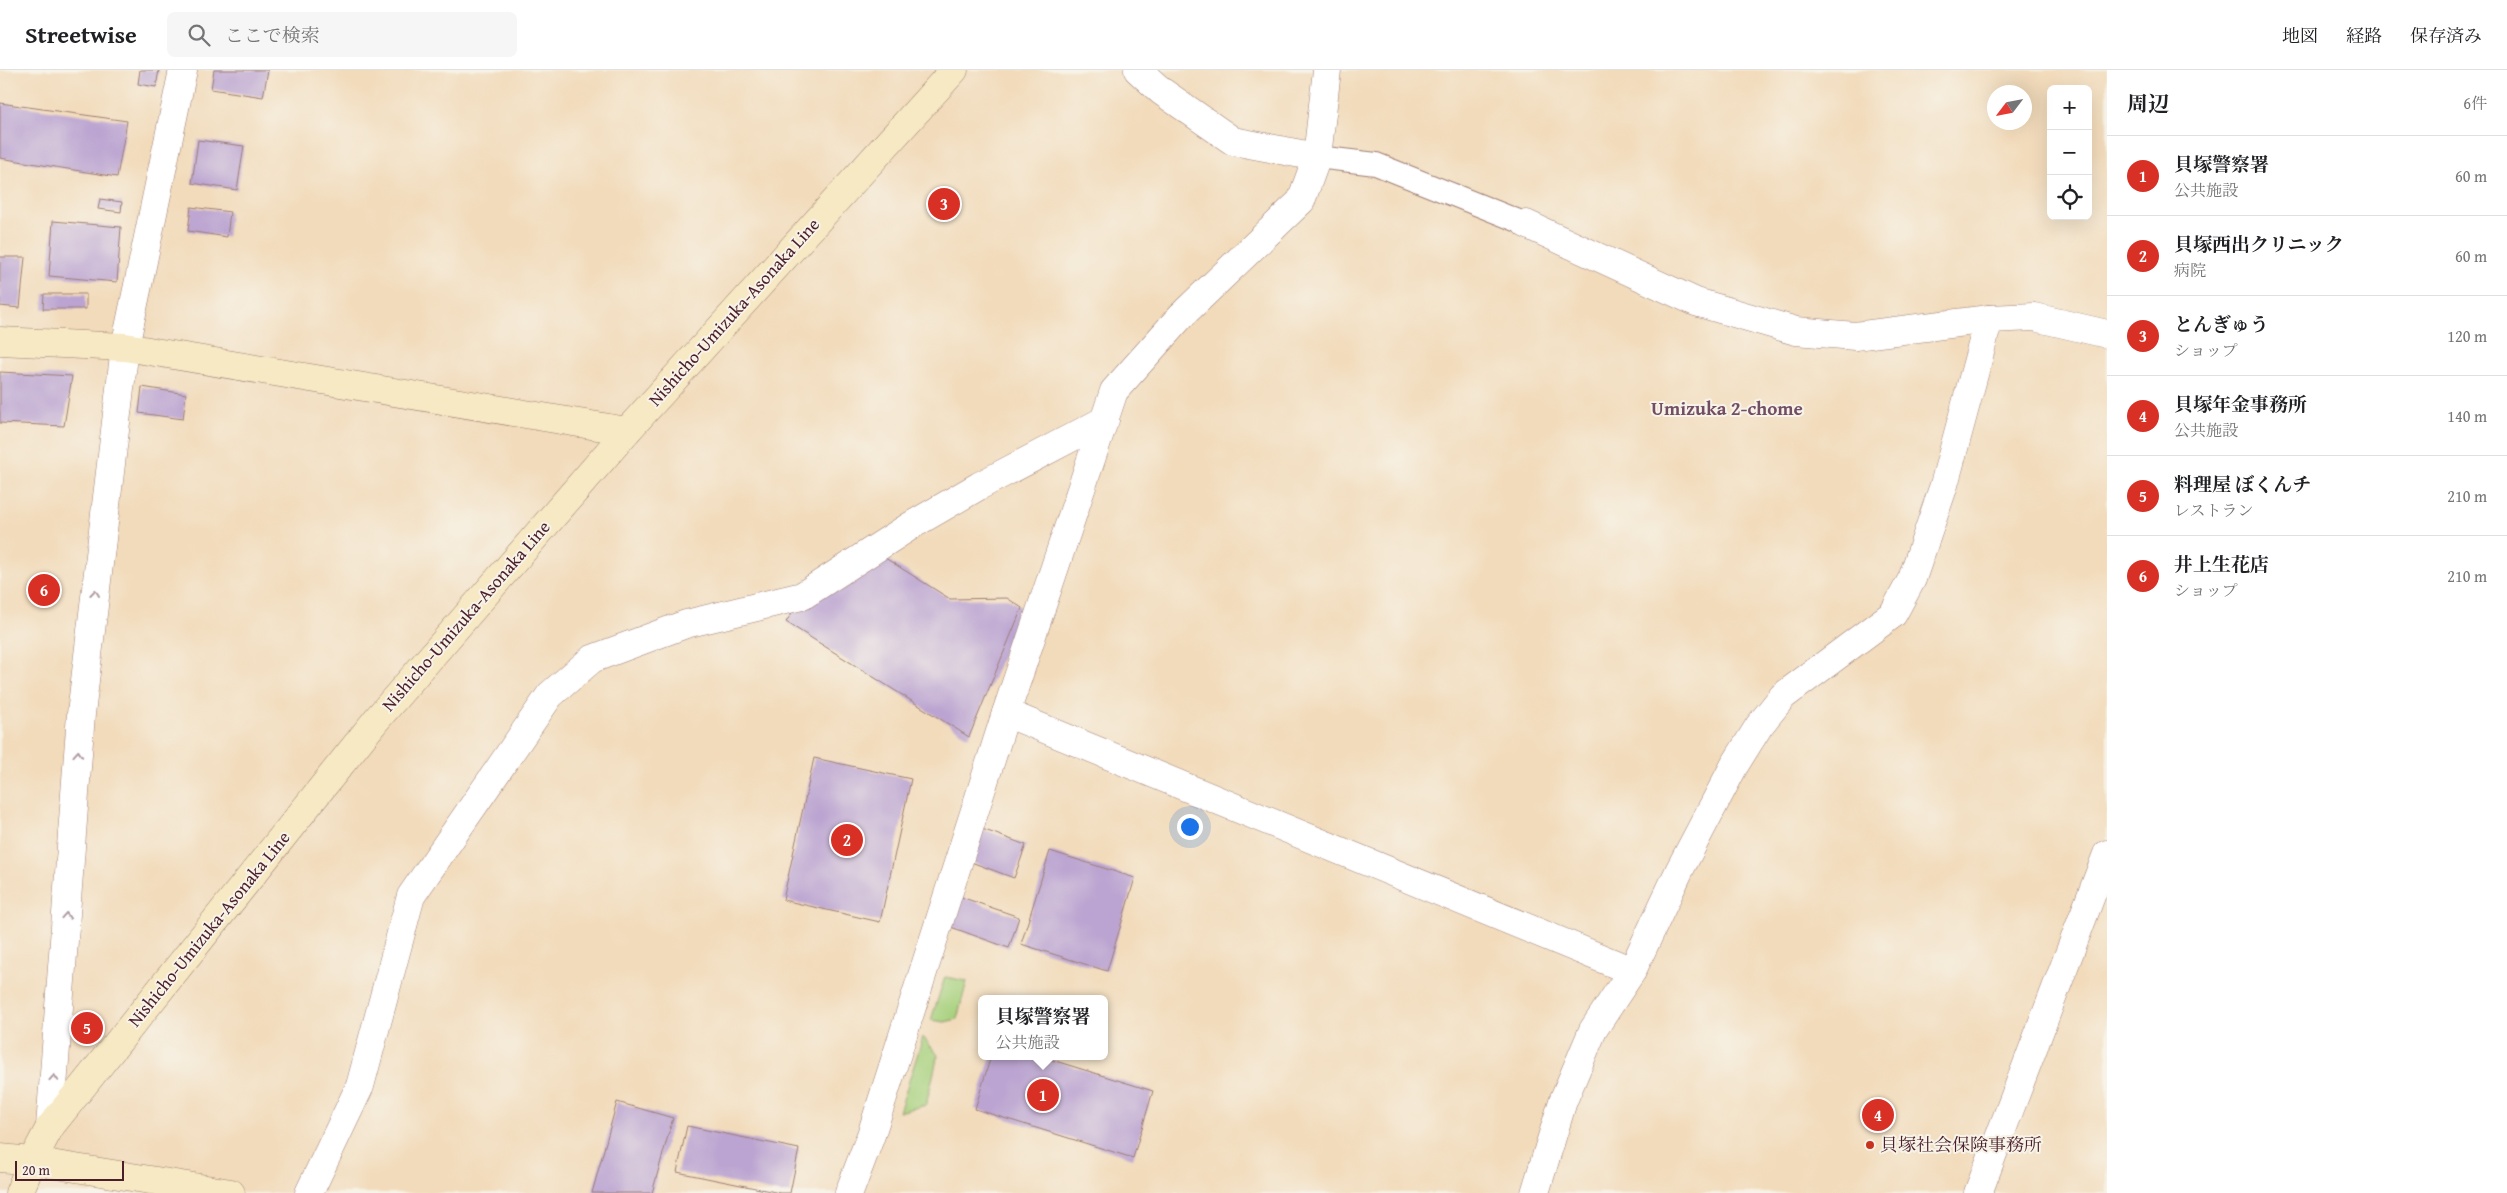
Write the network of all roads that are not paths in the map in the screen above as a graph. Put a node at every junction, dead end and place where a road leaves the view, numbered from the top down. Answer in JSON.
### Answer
{"nodes":[{"id":1,"x":182,"y":70,"type":"edge"},
{"id":2,"x":954,"y":70,"type":"edge"},
{"id":3,"x":1138,"y":70,"type":"edge"},
{"id":4,"x":1327,"y":70,"type":"edge"},
{"id":5,"x":1317,"y":157,"type":"junction"},
{"id":6,"x":1526,"y":224,"type":"joint"},
{"id":7,"x":1989,"y":319,"type":"junction"},
{"id":8,"x":2107,"y":334,"type":"edge"},
{"id":9,"x":0,"y":341,"type":"edge"},
{"id":10,"x":125,"y":347,"type":"junction"},
{"id":11,"x":1105,"y":420,"type":"junction"},
{"id":12,"x":627,"y":431,"type":"junction"},
{"id":13,"x":1006,"y":713,"type":"junction"},
{"id":14,"x":2107,"y":854,"type":"edge"},
{"id":15,"x":1632,"y":971,"type":"junction"},
{"id":16,"x":50,"y":1127,"type":"junction"},
{"id":17,"x":0,"y":1158,"type":"edge"},
{"id":18,"x":32,"y":1161,"type":"junction"},
{"id":19,"x":19,"y":1193,"type":"edge"},
{"id":20,"x":231,"y":1193,"type":"edge"},
{"id":21,"x":309,"y":1193,"type":"edge"},
{"id":22,"x":849,"y":1193,"type":"edge"},
{"id":23,"x":1535,"y":1193,"type":"edge"},
{"id":24,"x":1978,"y":1193,"type":"edge"}],
"edges":[{"from":1,"to":10,"type":"street"},
{"from":2,"to":12,"type":"street","name":"Nishicho-Umizuka-Asonaka Line"},
{"from":3,"to":5,"type":"street"},
{"from":4,"to":5,"type":"street"},
{"from":5,"to":6,"type":"lane"},
{"from":5,"to":11,"type":"street"},
{"from":6,"to":7,"type":"street"},
{"from":7,"to":8,"type":"street"},
{"from":7,"to":15,"type":"street"},
{"from":9,"to":10,"type":"street"},
{"from":10,"to":12,"type":"street"},
{"from":16,"to":10,"type":"street","one_way":true},
{"from":11,"to":13,"type":"street"},
{"from":11,"to":21,"type":"street"},
{"from":12,"to":16,"type":"street","name":"Nishicho-Umizuka-Asonaka Line"},
{"from":13,"to":15,"type":"street"},
{"from":13,"to":22,"type":"street"},
{"from":14,"to":24,"type":"street"},
{"from":15,"to":23,"type":"street"},
{"from":16,"to":18,"type":"street","name":"Nishicho-Umizuka-Asonaka Line"},
{"from":17,"to":18,"type":"street"},
{"from":18,"to":19,"type":"street","name":"Nishicho-Umizuka-Asonaka Line"},
{"from":18,"to":20,"type":"street"}]}
